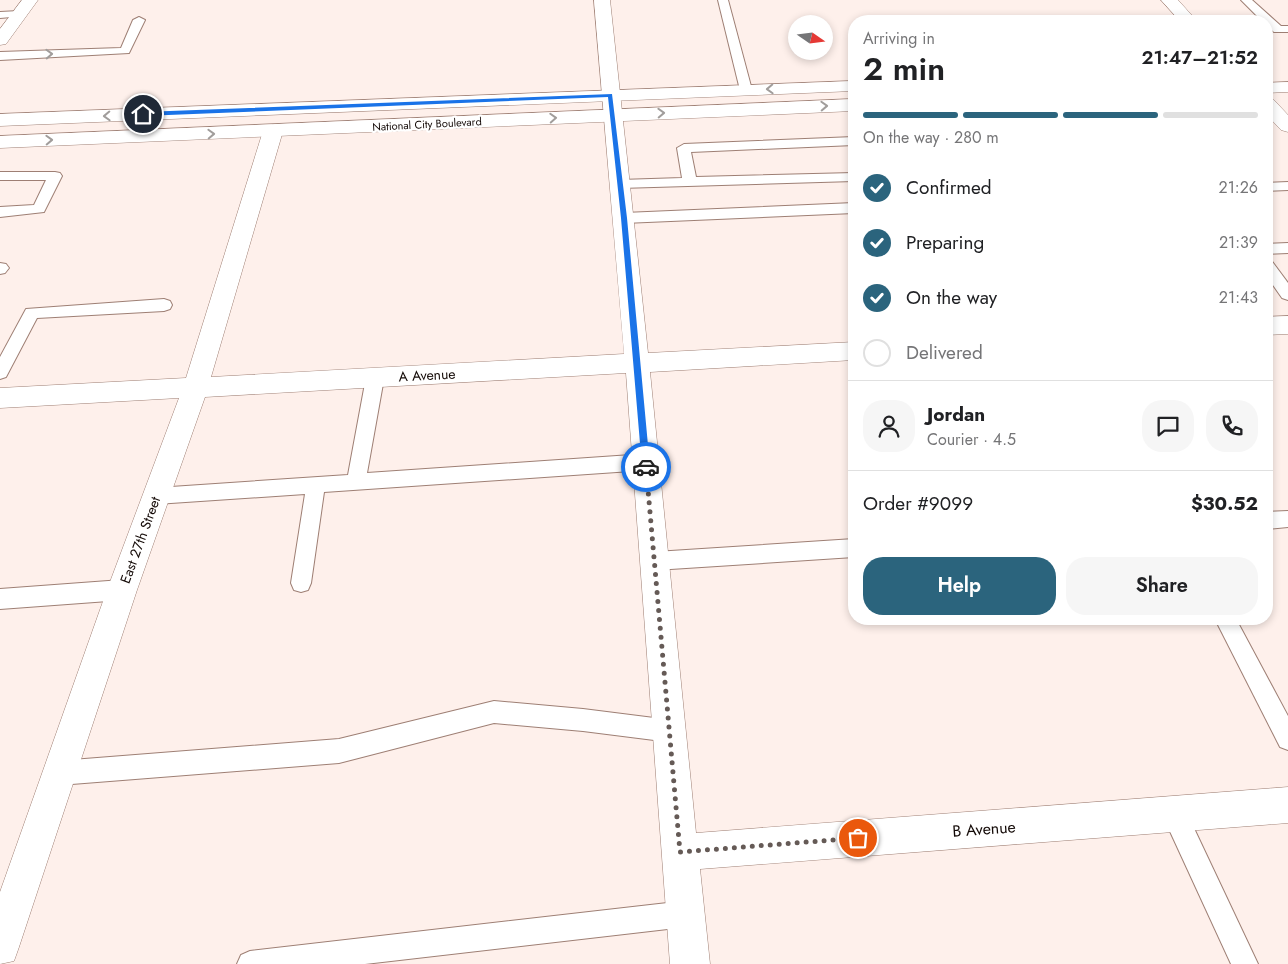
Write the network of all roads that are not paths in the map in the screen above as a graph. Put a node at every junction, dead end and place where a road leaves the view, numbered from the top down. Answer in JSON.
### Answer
{"nodes":[{"id":1,"x":30,"y":0,"type":"edge"},
{"id":2,"x":602,"y":0,"type":"edge"},
{"id":3,"x":723,"y":0,"type":"edge"},
{"id":4,"x":1169,"y":0,"type":"edge"},
{"id":5,"x":1246,"y":0,"type":"edge"},
{"id":6,"x":19,"y":14,"type":"junction"},
{"id":7,"x":0,"y":15,"type":"edge"},
{"id":8,"x":1183,"y":15,"type":"edge"},
{"id":9,"x":1262,"y":15,"type":"edge"},
{"id":10,"x":139,"y":20,"type":"dead end"},
{"id":11,"x":1273,"y":25,"type":"edge"},
{"id":12,"x":1288,"y":29,"type":"edge"},
{"id":13,"x":0,"y":40,"type":"edge"},
{"id":14,"x":0,"y":56,"type":"edge"},
{"id":15,"x":848,"y":86,"type":"edge"},
{"id":16,"x":1288,"y":87,"type":"edge"},
{"id":17,"x":1273,"y":88,"type":"edge"},
{"id":18,"x":746,"y":90,"type":"junction"},
{"id":19,"x":611,"y":105,"type":"junction"},
{"id":20,"x":848,"y":105,"type":"edge"},
{"id":21,"x":1273,"y":110,"type":"edge"},
{"id":22,"x":0,"y":120,"type":"edge"},
{"id":23,"x":1288,"y":126,"type":"edge"},
{"id":24,"x":273,"y":131,"type":"junction"},
{"id":25,"x":848,"y":141,"type":"edge"},
{"id":26,"x":0,"y":142,"type":"edge"},
{"id":27,"x":0,"y":176,"type":"edge"},
{"id":28,"x":848,"y":177,"type":"edge"},
{"id":29,"x":690,"y":182,"type":"junction"},
{"id":30,"x":620,"y":184,"type":"junction"},
{"id":31,"x":1288,"y":186,"type":"edge"},
{"id":32,"x":1273,"y":187,"type":"edge"},
{"id":33,"x":848,"y":208,"type":"edge"},
{"id":34,"x":0,"y":212,"type":"edge"},
{"id":35,"x":624,"y":218,"type":"junction"},
{"id":36,"x":1288,"y":248,"type":"edge"},
{"id":37,"x":1273,"y":249,"type":"edge"},
{"id":38,"x":1273,"y":274,"type":"edge"},
{"id":39,"x":1288,"y":294,"type":"edge"},
{"id":40,"x":164,"y":305,"type":"dead end"},
{"id":41,"x":1288,"y":325,"type":"edge"},
{"id":42,"x":1273,"y":326,"type":"edge"},
{"id":43,"x":848,"y":351,"type":"edge"},
{"id":44,"x":638,"y":362,"type":"junction"},
{"id":45,"x":0,"y":372,"type":"edge"},
{"id":46,"x":375,"y":378,"type":"junction"},
{"id":47,"x":195,"y":388,"type":"junction"},
{"id":48,"x":0,"y":398,"type":"edge"},
{"id":49,"x":646,"y":462,"type":"junction"},
{"id":50,"x":356,"y":482,"type":"junction"},
{"id":51,"x":316,"y":485,"type":"junction"},
{"id":52,"x":156,"y":496,"type":"junction"},
{"id":53,"x":1288,"y":519,"type":"edge"},
{"id":54,"x":1273,"y":520,"type":"edge"},
{"id":55,"x":848,"y":548,"type":"edge"},
{"id":56,"x":655,"y":560,"type":"junction"},
{"id":57,"x":301,"y":583,"type":"dead end"},
{"id":58,"x":122,"y":590,"type":"junction"},
{"id":59,"x":0,"y":599,"type":"edge"},
{"id":60,"x":1228,"y":625,"type":"edge"},
{"id":61,"x":670,"y":731,"type":"junction"},
{"id":62,"x":1288,"y":739,"type":"edge"},
{"id":63,"x":59,"y":773,"type":"junction"},
{"id":64,"x":1288,"y":806,"type":"edge"},
{"id":65,"x":1174,"y":814,"type":"junction"},
{"id":66,"x":680,"y":852,"type":"junction"},
{"id":67,"x":8,"y":902,"type":"edge"},
{"id":68,"x":685,"y":914,"type":"junction"},
{"id":69,"x":0,"y":947,"type":"edge"},
{"id":70,"x":250,"y":964,"type":"edge"},
{"id":71,"x":690,"y":964,"type":"edge"},
{"id":72,"x":1246,"y":964,"type":"edge"}],
"edges":[{"from":1,"to":6,"type":"street"},
{"from":2,"to":19,"type":"street"},
{"from":3,"to":18,"type":"lane"},
{"from":4,"to":8,"type":"street"},
{"from":5,"to":9,"type":"lane"},
{"from":6,"to":7,"type":"lane"},
{"from":6,"to":13,"type":"street"},
{"from":14,"to":10,"type":"lane","one_way":true},
{"from":11,"to":12,"type":"lane"},
{"from":15,"to":18,"type":"street","name":"National City Boulevard","one_way":true},
{"from":16,"to":17,"type":"street"},
{"from":18,"to":19,"type":"street","name":"National City Boulevard"},
{"from":19,"to":20,"type":"street","name":"National City Boulevard","one_way":true},
{"from":19,"to":22,"type":"street","name":"National City Boulevard","one_way":true},
{"from":24,"to":19,"type":"street","name":"National City Boulevard","one_way":true},
{"from":19,"to":30,"type":"street"},
{"from":21,"to":23,"type":"street"},
{"from":26,"to":24,"type":"street","name":"National City Boulevard","one_way":true},
{"from":24,"to":47,"type":"street","name":"East 27th Street"},
{"from":25,"to":29,"type":"lane"},
{"from":27,"to":34,"type":"lane"},
{"from":28,"to":29,"type":"lane"},
{"from":29,"to":30,"type":"lane"},
{"from":30,"to":35,"type":"street"},
{"from":31,"to":32,"type":"lane"},
{"from":33,"to":35,"type":"lane"},
{"from":35,"to":44,"type":"street"},
{"from":36,"to":37,"type":"lane"},
{"from":38,"to":39,"type":"lane"},
{"from":40,"to":45,"type":"lane"},
{"from":41,"to":42,"type":"street"},
{"from":43,"to":44,"type":"street","name":"A Avenue"},
{"from":44,"to":46,"type":"street","name":"A Avenue"},
{"from":44,"to":49,"type":"street"},
{"from":46,"to":47,"type":"street","name":"A Avenue"},
{"from":46,"to":50,"type":"lane"},
{"from":47,"to":48,"type":"street","name":"A Avenue"},
{"from":47,"to":52,"type":"street","name":"East 27th Street"},
{"from":49,"to":50,"type":"lane"},
{"from":49,"to":56,"type":"street"},
{"from":50,"to":51,"type":"lane"},
{"from":51,"to":52,"type":"lane"},
{"from":51,"to":57,"type":"lane"},
{"from":52,"to":58,"type":"street","name":"East 27th Street"},
{"from":53,"to":54,"type":"lane"},
{"from":55,"to":56,"type":"lane"},
{"from":56,"to":61,"type":"street"},
{"from":58,"to":59,"type":"lane"},
{"from":58,"to":63,"type":"street","name":"East 27th Street"},
{"from":60,"to":62,"type":"lane"},
{"from":61,"to":63,"type":"lane"},
{"from":61,"to":66,"type":"street"},
{"from":63,"to":67,"type":"street","name":"East 27th Street"},
{"from":64,"to":65,"type":"street","name":"B Avenue"},
{"from":65,"to":66,"type":"street","name":"B Avenue"},
{"from":65,"to":72,"type":"lane"},
{"from":66,"to":68,"type":"street"},
{"from":67,"to":69,"type":"street","name":"East 27th Street"},
{"from":68,"to":70,"type":"lane"},
{"from":68,"to":71,"type":"street"}]}
